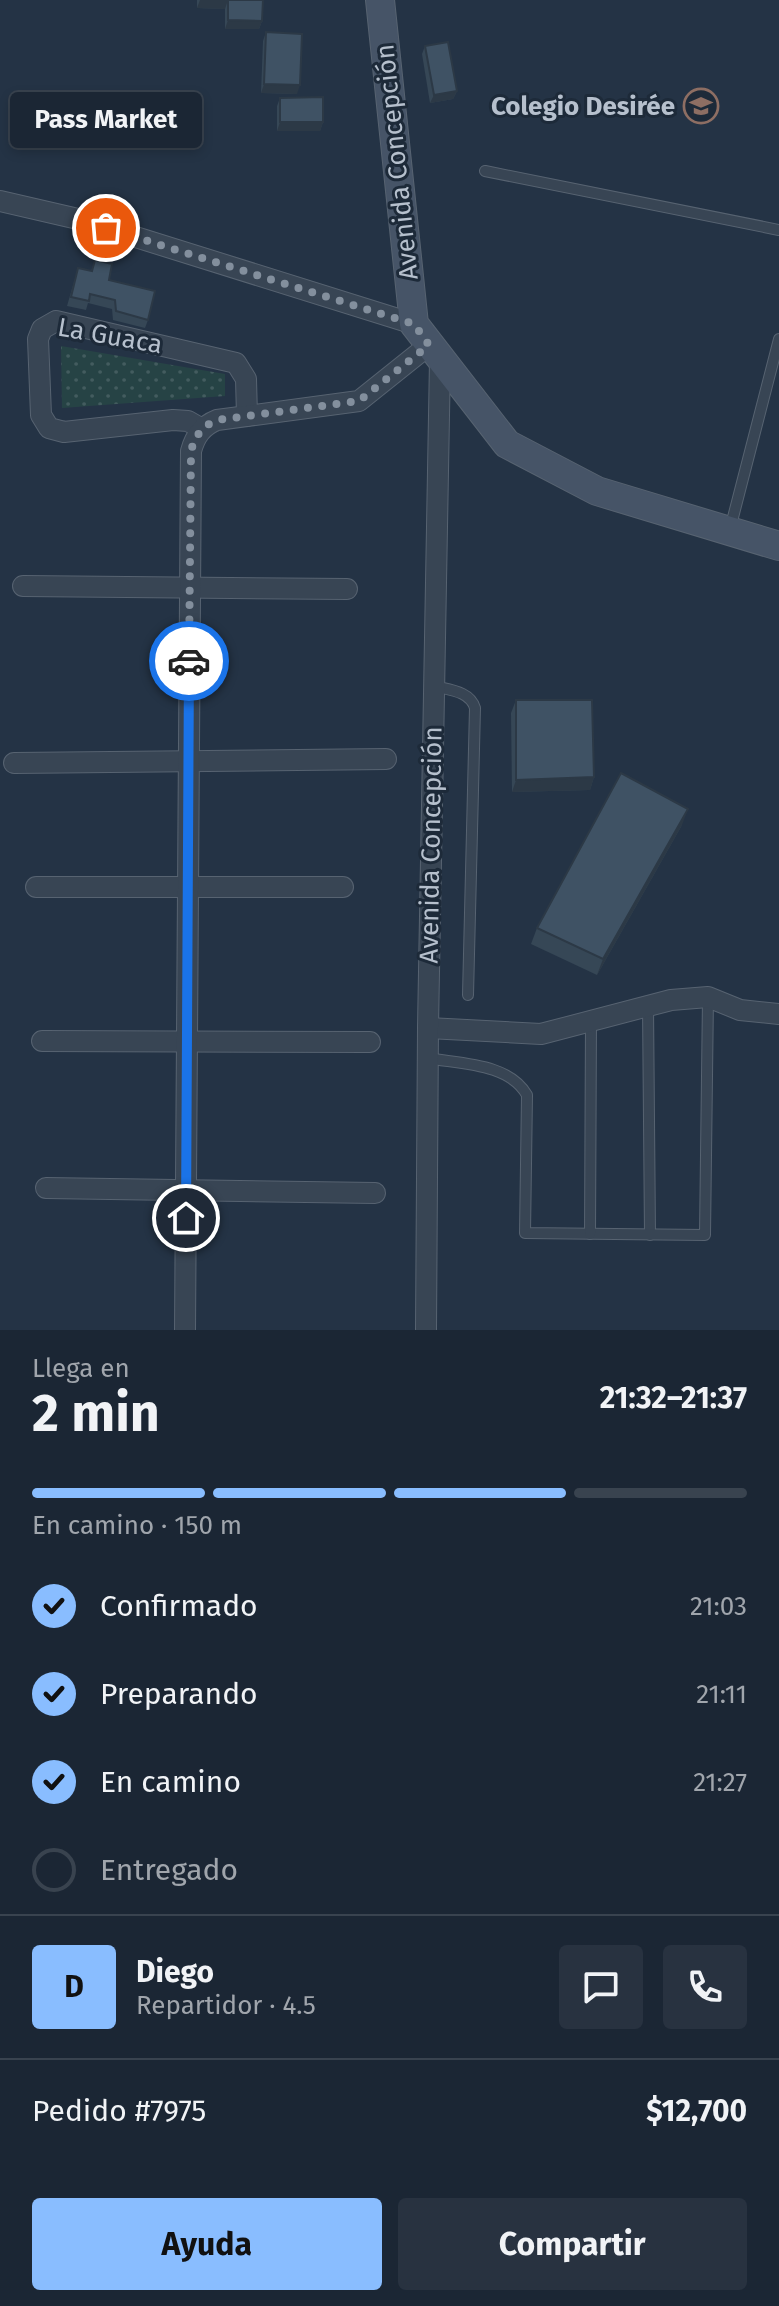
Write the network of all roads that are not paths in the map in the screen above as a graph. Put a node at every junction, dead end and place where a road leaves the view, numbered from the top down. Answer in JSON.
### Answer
{"nodes":[{"id":1,"x":380,"y":0,"type":"edge"},
{"id":2,"x":485,"y":171,"type":"dead end"},
{"id":3,"x":0,"y":201,"type":"edge"},
{"id":4,"x":779,"y":230,"type":"edge"},
{"id":5,"x":779,"y":339,"type":"edge"},
{"id":6,"x":428,"y":343,"type":"junction"},
{"id":7,"x":247,"y":416,"type":"junction"},
{"id":8,"x":202,"y":429,"type":"junction"},
{"id":9,"x":730,"y":531,"type":"junction"},
{"id":10,"x":779,"y":546,"type":"edge"},
{"id":11,"x":23,"y":586,"type":"dead end"},
{"id":12,"x":190,"y":587,"type":"junction"},
{"id":13,"x":347,"y":589,"type":"dead end"},
{"id":14,"x":434,"y":686,"type":"junction"},
{"id":15,"x":386,"y":759,"type":"dead end"},
{"id":16,"x":189,"y":761,"type":"junction"},
{"id":17,"x":14,"y":763,"type":"dead end"},
{"id":18,"x":36,"y":887,"type":"dead end"},
{"id":19,"x":188,"y":887,"type":"junction"},
{"id":20,"x":343,"y":887,"type":"dead end"},
{"id":21,"x":468,"y":995,"type":"dead end"},
{"id":22,"x":708,"y":997,"type":"junction"},
{"id":23,"x":648,"y":1006,"type":"junction"},
{"id":24,"x":779,"y":1014,"type":"edge"},
{"id":25,"x":591,"y":1021,"type":"junction"},
{"id":26,"x":428,"y":1028,"type":"junction"},
{"id":27,"x":42,"y":1041,"type":"dead end"},
{"id":28,"x":187,"y":1041,"type":"junction"},
{"id":29,"x":370,"y":1042,"type":"dead end"},
{"id":30,"x":427,"y":1058,"type":"junction"},
{"id":31,"x":46,"y":1188,"type":"dead end"},
{"id":32,"x":186,"y":1190,"type":"junction"},
{"id":33,"x":375,"y":1193,"type":"dead end"},
{"id":34,"x":590,"y":1234,"type":"junction"},
{"id":35,"x":650,"y":1235,"type":"junction"},
{"id":36,"x":185,"y":1330,"type":"edge"},
{"id":37,"x":426,"y":1330,"type":"edge"}],
"edges":[{"from":1,"to":6,"type":"street","name":"Avenida Concepción"},
{"from":2,"to":4,"type":"lane"},
{"from":3,"to":6,"type":"street"},
{"from":5,"to":9,"type":"lane"},
{"from":6,"to":7,"type":"street"},
{"from":6,"to":9,"type":"street"},
{"from":6,"to":14,"type":"street","name":"Avenida Concepción"},
{"from":7,"to":8,"type":"street"},
{"from":7,"to":8,"type":"street","name":"La Guaca"},
{"from":8,"to":12,"type":"street"},
{"from":9,"to":10,"type":"street"},
{"from":11,"to":12,"type":"street"},
{"from":12,"to":13,"type":"street"},
{"from":12,"to":16,"type":"street"},
{"from":14,"to":21,"type":"lane"},
{"from":14,"to":26,"type":"street","name":"Avenida Concepción"},
{"from":15,"to":16,"type":"street"},
{"from":16,"to":17,"type":"street"},
{"from":16,"to":19,"type":"street"},
{"from":18,"to":19,"type":"street"},
{"from":19,"to":20,"type":"street"},
{"from":19,"to":28,"type":"street"},
{"from":22,"to":23,"type":"street"},
{"from":22,"to":24,"type":"street"},
{"from":22,"to":35,"type":"lane"},
{"from":23,"to":25,"type":"street"},
{"from":23,"to":35,"type":"lane"},
{"from":25,"to":26,"type":"street"},
{"from":25,"to":34,"type":"lane"},
{"from":26,"to":30,"type":"street","name":"Avenida Concepción"},
{"from":27,"to":28,"type":"street"},
{"from":28,"to":29,"type":"street"},
{"from":28,"to":32,"type":"street"},
{"from":30,"to":34,"type":"lane"},
{"from":30,"to":37,"type":"street","name":"Avenida Concepción"},
{"from":31,"to":32,"type":"street"},
{"from":32,"to":33,"type":"street"},
{"from":32,"to":36,"type":"street"},
{"from":34,"to":35,"type":"lane"}]}
